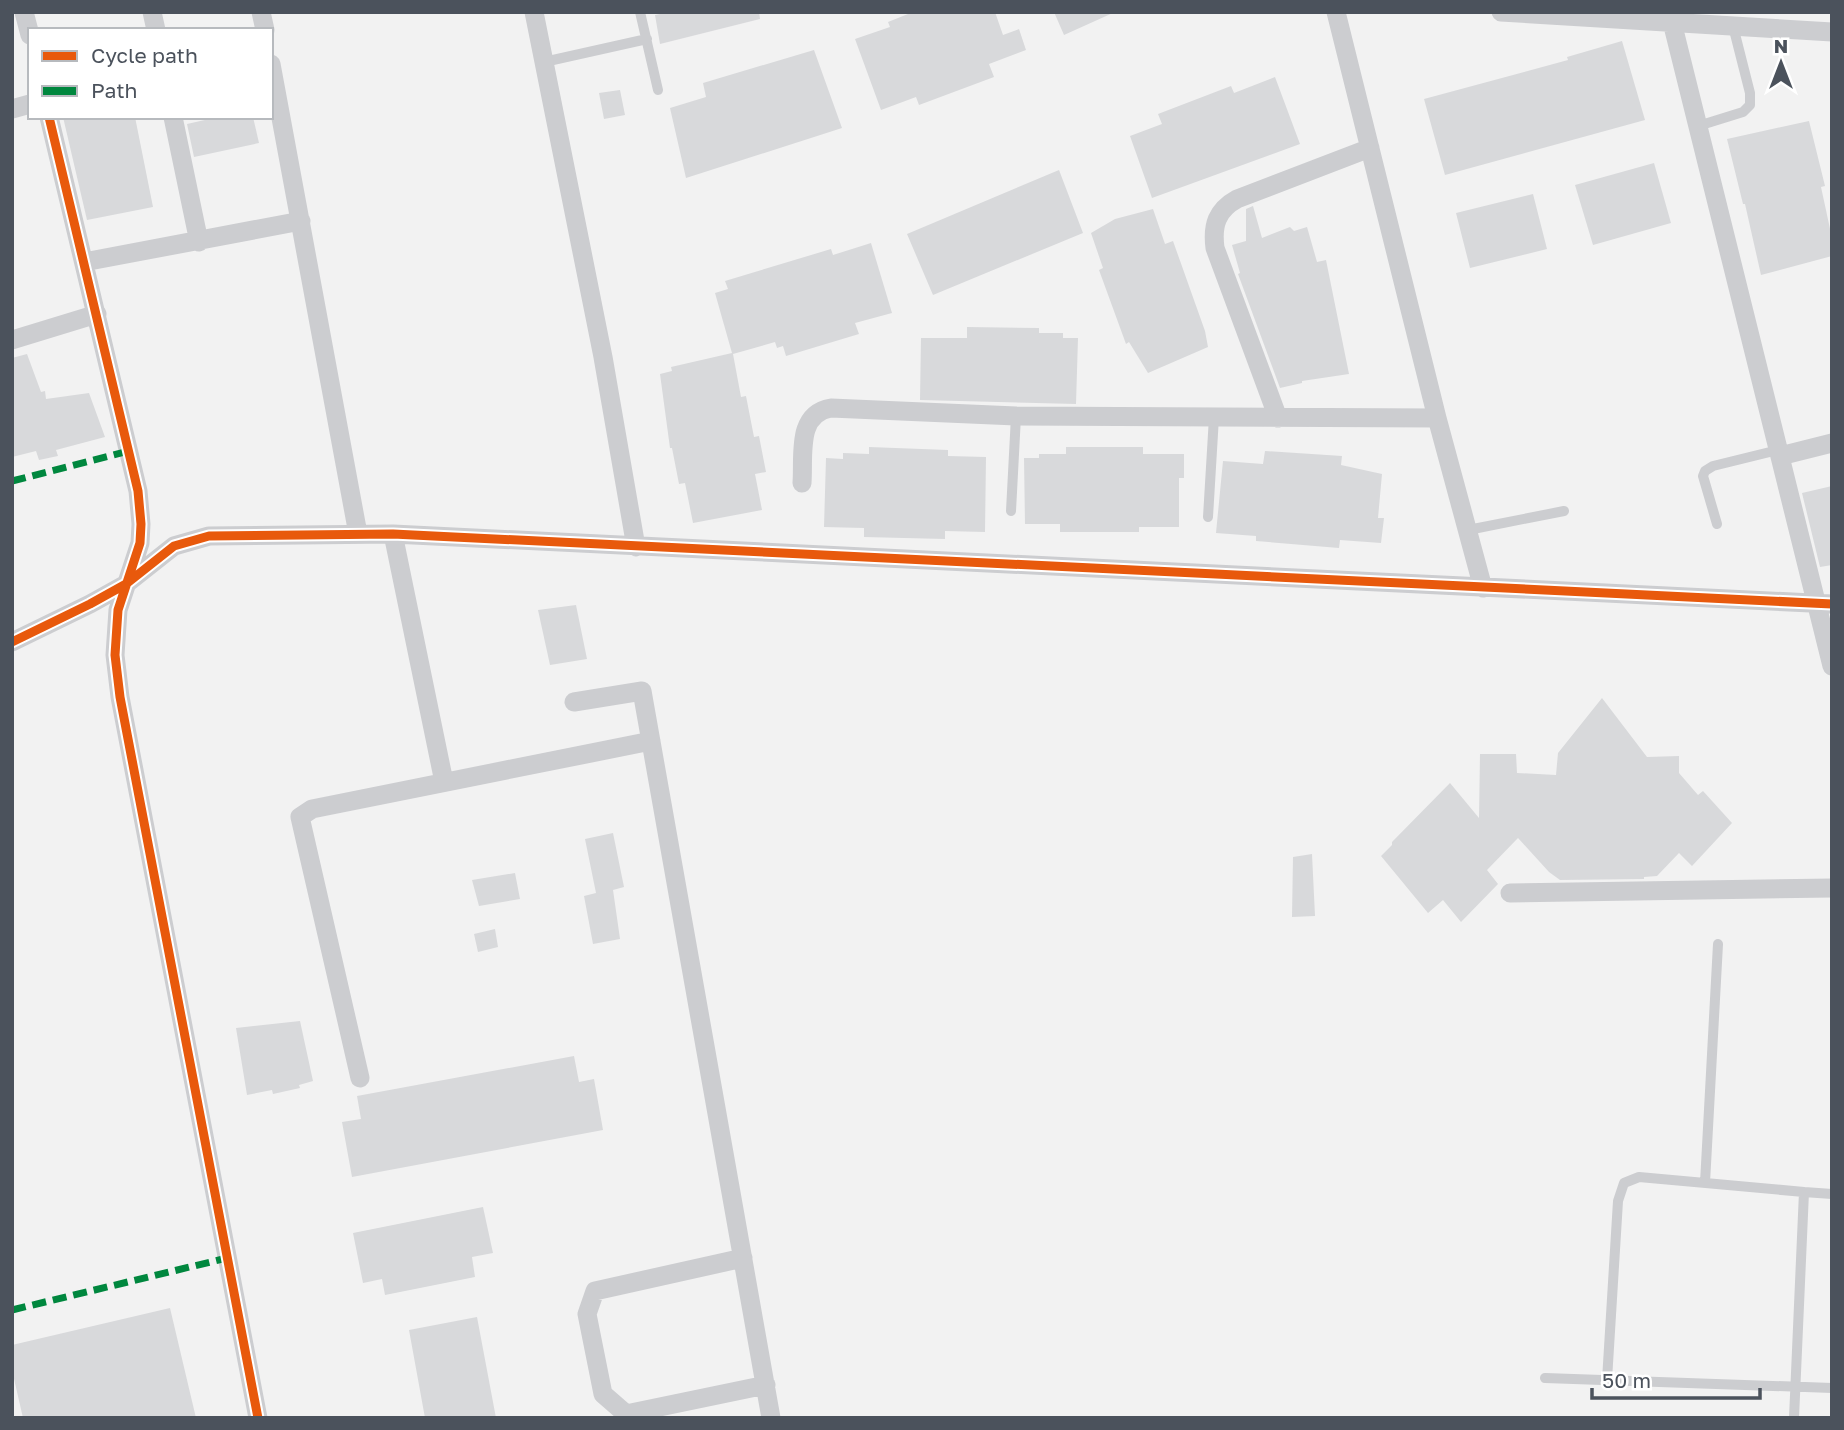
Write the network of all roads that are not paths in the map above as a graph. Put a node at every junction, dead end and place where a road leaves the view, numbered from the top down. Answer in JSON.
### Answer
{"nodes":[{"id":1,"x":534,"y":12,"type":"edge"},
{"id":2,"x":640,"y":12,"type":"edge"},
{"id":3,"x":1336,"y":12,"type":"edge"},
{"id":4,"x":1501,"y":12,"type":"edge"},
{"id":5,"x":1672,"y":22,"type":"junction"},
{"id":6,"x":1733,"y":25,"type":"junction"},
{"id":7,"x":1832,"y":32,"type":"edge"},
{"id":8,"x":647,"y":39,"type":"junction"},
{"id":9,"x":544,"y":62,"type":"junction"},
{"id":10,"x":273,"y":74,"type":"edge"},
{"id":11,"x":658,"y":90,"type":"dead end"},
{"id":12,"x":49,"y":119,"type":"edge"},
{"id":13,"x":173,"y":119,"type":"edge"},
{"id":14,"x":1698,"y":126,"type":"junction"},
{"id":15,"x":1370,"y":148,"type":"junction"},
{"id":16,"x":301,"y":221,"type":"junction"},
{"id":17,"x":199,"y":242,"type":"junction"},
{"id":18,"x":84,"y":262,"type":"junction"},
{"id":19,"x":97,"y":314,"type":"junction"},
{"id":20,"x":12,"y":340,"type":"edge"},
{"id":21,"x":1016,"y":416,"type":"junction"},
{"id":22,"x":1214,"y":417,"type":"junction"},
{"id":23,"x":1278,"y":418,"type":"junction"},
{"id":24,"x":1437,"y":418,"type":"junction"},
{"id":25,"x":1832,"y":443,"type":"edge"},
{"id":26,"x":1779,"y":453,"type":"junction"},
{"id":27,"x":803,"y":483,"type":"dead end"},
{"id":28,"x":1011,"y":511,"type":"dead end"},
{"id":29,"x":1564,"y":511,"type":"dead end"},
{"id":30,"x":1208,"y":517,"type":"dead end"},
{"id":31,"x":1717,"y":524,"type":"dead end"},
{"id":32,"x":1468,"y":530,"type":"junction"},
{"id":33,"x":358,"y":534,"type":"junction"},
{"id":34,"x":393,"y":534,"type":"junction"},
{"id":35,"x":636,"y":547,"type":"junction"},
{"id":36,"x":126,"y":584,"type":"junction"},
{"id":37,"x":1483,"y":588,"type":"junction"},
{"id":38,"x":1824,"y":604,"type":"edge"},
{"id":39,"x":12,"y":642,"type":"edge"},
{"id":40,"x":1832,"y":666,"type":"edge"},
{"id":41,"x":573,"y":702,"type":"dead end"},
{"id":42,"x":651,"y":741,"type":"junction"},
{"id":43,"x":444,"y":782,"type":"junction"},
{"id":44,"x":1832,"y":888,"type":"edge"},
{"id":45,"x":1510,"y":893,"type":"dead end"},
{"id":46,"x":1718,"y":944,"type":"dead end"},
{"id":47,"x":360,"y":1078,"type":"dead end"},
{"id":48,"x":1705,"y":1183,"type":"junction"},
{"id":49,"x":1804,"y":1192,"type":"junction"},
{"id":50,"x":1832,"y":1194,"type":"edge"},
{"id":51,"x":743,"y":1258,"type":"junction"},
{"id":52,"x":1545,"y":1378,"type":"dead end"},
{"id":53,"x":1607,"y":1380,"type":"junction"},
{"id":54,"x":766,"y":1385,"type":"junction"},
{"id":55,"x":1793,"y":1387,"type":"junction"},
{"id":56,"x":1832,"y":1388,"type":"edge"},
{"id":57,"x":258,"y":1418,"type":"edge"},
{"id":58,"x":771,"y":1418,"type":"edge"},
{"id":59,"x":1794,"y":1418,"type":"edge"}],
"edges":[{"from":1,"to":9,"type":"street"},
{"from":2,"to":8,"type":"lane"},
{"from":3,"to":15,"type":"street"},
{"from":4,"to":5,"type":"street"},
{"from":5,"to":6,"type":"street"},
{"from":5,"to":14,"type":"street"},
{"from":6,"to":7,"type":"street"},
{"from":6,"to":14,"type":"lane"},
{"from":8,"to":9,"type":"lane"},
{"from":8,"to":11,"type":"lane"},
{"from":9,"to":35,"type":"street"},
{"from":10,"to":16,"type":"street"},
{"from":12,"to":18,"type":"street"},
{"from":13,"to":17,"type":"street"},
{"from":14,"to":26,"type":"street"},
{"from":15,"to":23,"type":"street"},
{"from":15,"to":24,"type":"street"},
{"from":16,"to":17,"type":"street"},
{"from":16,"to":33,"type":"street"},
{"from":17,"to":18,"type":"street"},
{"from":18,"to":19,"type":"street"},
{"from":19,"to":20,"type":"street"},
{"from":19,"to":36,"type":"street"},
{"from":21,"to":22,"type":"street"},
{"from":21,"to":27,"type":"street"},
{"from":21,"to":28,"type":"lane"},
{"from":22,"to":23,"type":"street"},
{"from":22,"to":30,"type":"lane"},
{"from":23,"to":24,"type":"street"},
{"from":24,"to":32,"type":"street"},
{"from":25,"to":26,"type":"street"},
{"from":26,"to":31,"type":"lane"},
{"from":26,"to":38,"type":"street"},
{"from":29,"to":32,"type":"lane"},
{"from":32,"to":37,"type":"street"},
{"from":33,"to":34,"type":"street"},
{"from":33,"to":36,"type":"street"},
{"from":34,"to":35,"type":"street"},
{"from":34,"to":43,"type":"street"},
{"from":35,"to":37,"type":"street"},
{"from":36,"to":39,"type":"street"},
{"from":36,"to":57,"type":"street"},
{"from":37,"to":38,"type":"street"},
{"from":38,"to":40,"type":"street"},
{"from":41,"to":42,"type":"street"},
{"from":42,"to":43,"type":"street"},
{"from":42,"to":51,"type":"street"},
{"from":43,"to":47,"type":"street"},
{"from":44,"to":45,"type":"street"},
{"from":46,"to":48,"type":"lane"},
{"from":48,"to":49,"type":"lane"},
{"from":48,"to":53,"type":"lane"},
{"from":49,"to":50,"type":"lane"},
{"from":49,"to":55,"type":"lane"},
{"from":51,"to":54,"type":"street"},
{"from":51,"to":54,"type":"street"},
{"from":52,"to":53,"type":"lane"},
{"from":53,"to":55,"type":"lane"},
{"from":54,"to":58,"type":"street"},
{"from":55,"to":56,"type":"lane"},
{"from":55,"to":59,"type":"lane"}]}
